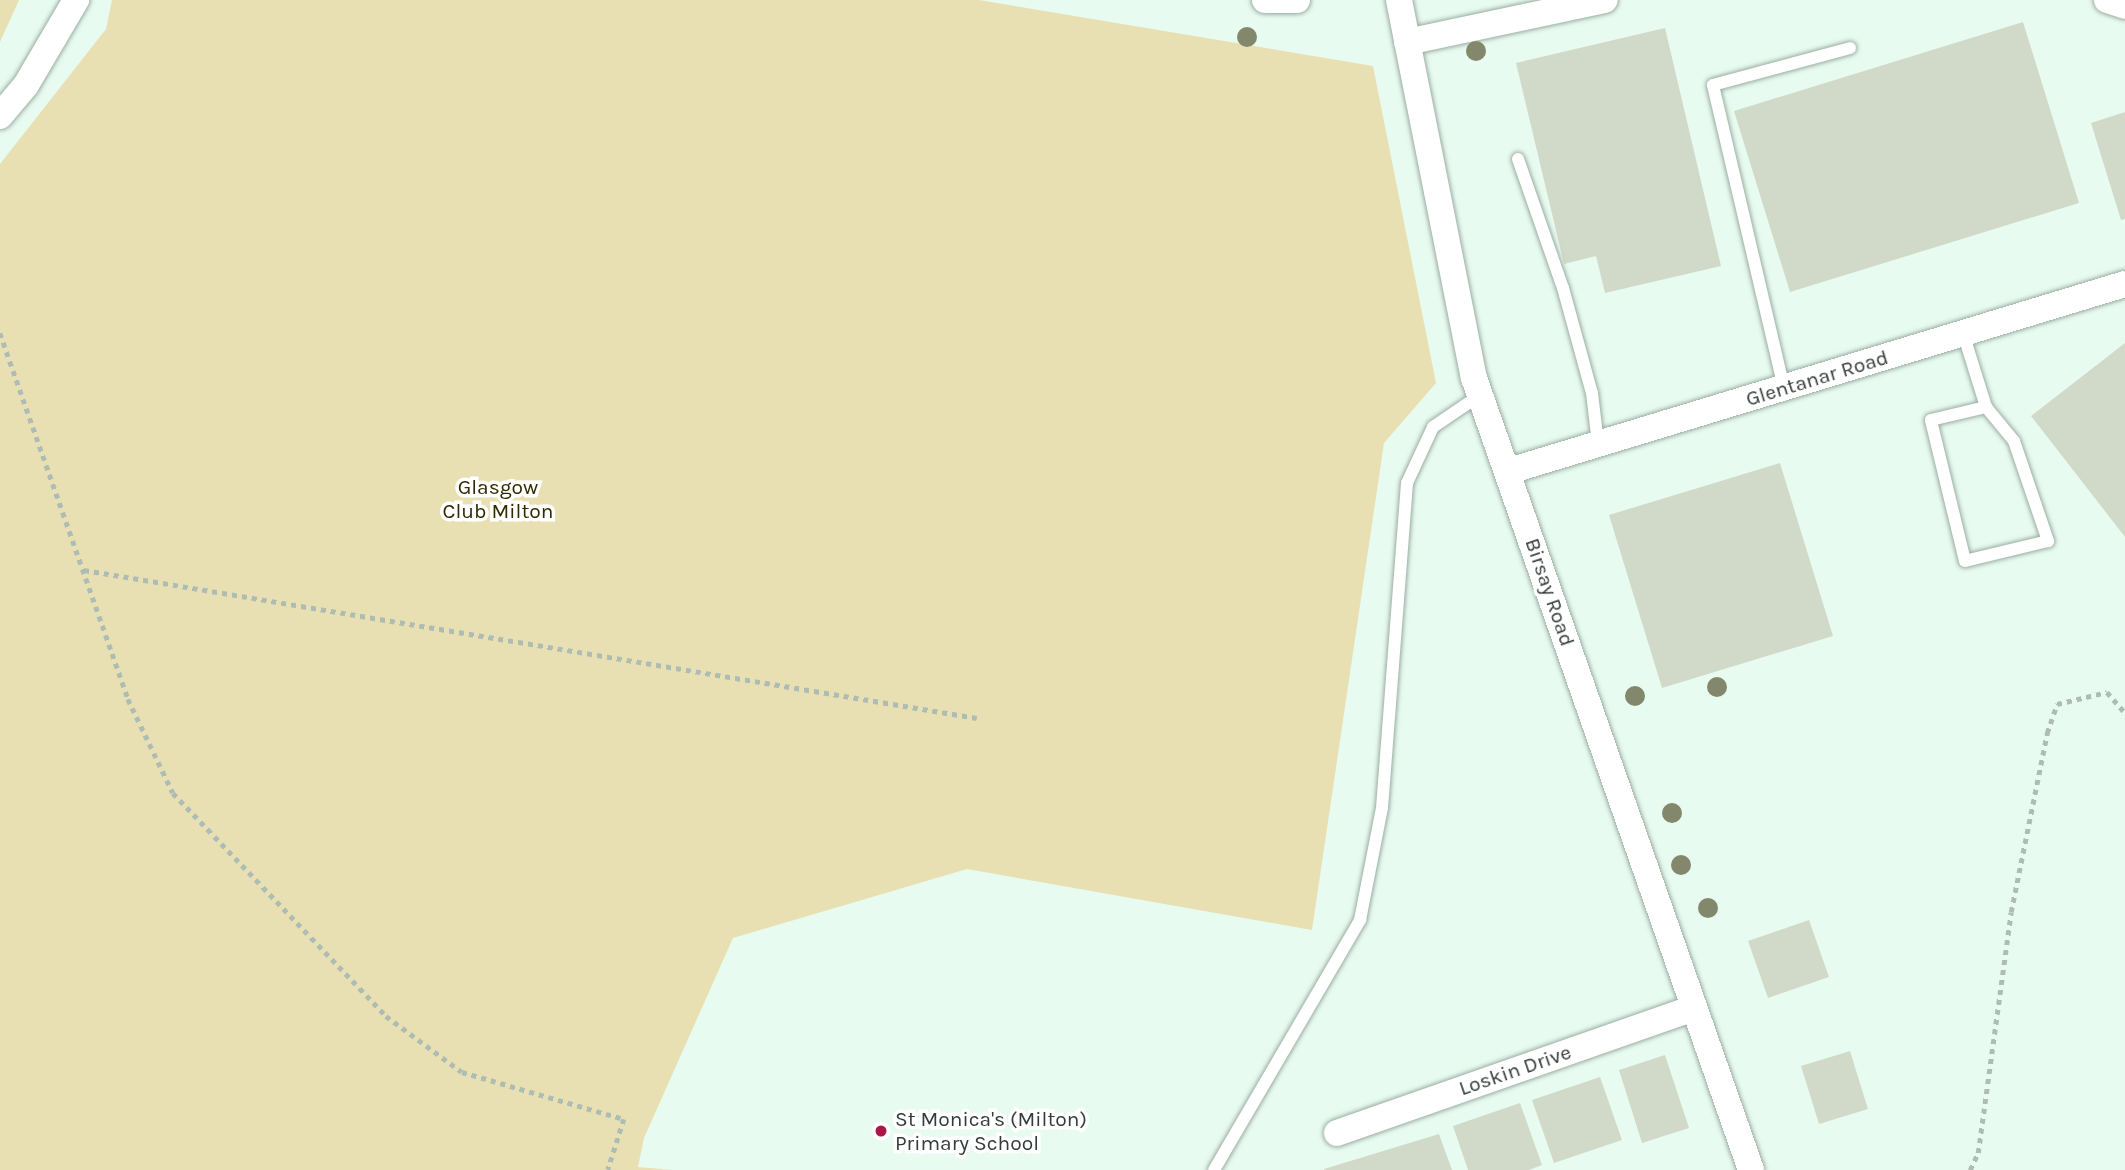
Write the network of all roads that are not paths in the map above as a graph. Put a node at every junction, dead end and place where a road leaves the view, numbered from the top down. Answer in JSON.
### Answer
{"nodes":[{"id":1,"x":76,"y":0,"type":"edge"},
{"id":2,"x":1265,"y":0,"type":"edge"},
{"id":3,"x":1297,"y":0,"type":"edge"},
{"id":4,"x":1399,"y":0,"type":"edge"},
{"id":5,"x":1605,"y":0,"type":"edge"},
{"id":6,"x":2108,"y":0,"type":"edge"},
{"id":7,"x":2125,"y":6,"type":"edge"},
{"id":8,"x":1407,"y":42,"type":"junction"},
{"id":9,"x":1850,"y":48,"type":"dead end"},
{"id":10,"x":0,"y":116,"type":"edge"},
{"id":11,"x":1518,"y":159,"type":"dead end"},
{"id":12,"x":2125,"y":284,"type":"edge"},
{"id":13,"x":1963,"y":333,"type":"junction"},
{"id":14,"x":1784,"y":388,"type":"junction"},
{"id":15,"x":1480,"y":395,"type":"junction"},
{"id":16,"x":1986,"y":407,"type":"junction"},
{"id":17,"x":1598,"y":444,"type":"junction"},
{"id":18,"x":1509,"y":471,"type":"junction"},
{"id":19,"x":1694,"y":1008,"type":"junction"},
{"id":20,"x":1337,"y":1133,"type":"dead end"},
{"id":21,"x":1214,"y":1170,"type":"edge"},
{"id":22,"x":1751,"y":1170,"type":"edge"}],
"edges":[{"from":1,"to":10,"type":"street"},
{"from":2,"to":3,"type":"street"},
{"from":4,"to":8,"type":"street","name":"Birsay Road"},
{"from":5,"to":8,"type":"street"},
{"from":6,"to":7,"type":"street"},
{"from":8,"to":15,"type":"street","name":"Birsay Road"},
{"from":9,"to":14,"type":"lane"},
{"from":11,"to":17,"type":"lane"},
{"from":12,"to":13,"type":"street","name":"Glentanar Road"},
{"from":13,"to":14,"type":"street","name":"Glentanar Road"},
{"from":13,"to":16,"type":"lane"},
{"from":14,"to":17,"type":"street","name":"Glentanar Road"},
{"from":15,"to":18,"type":"street","name":"Birsay Road"},
{"from":15,"to":21,"type":"lane"},
{"from":16,"to":16,"type":"lane"},
{"from":17,"to":18,"type":"street","name":"Glentanar Road"},
{"from":18,"to":19,"type":"street","name":"Birsay Road"},
{"from":19,"to":20,"type":"street","name":"Loskin Drive"},
{"from":19,"to":22,"type":"street","name":"Birsay Road"}]}
